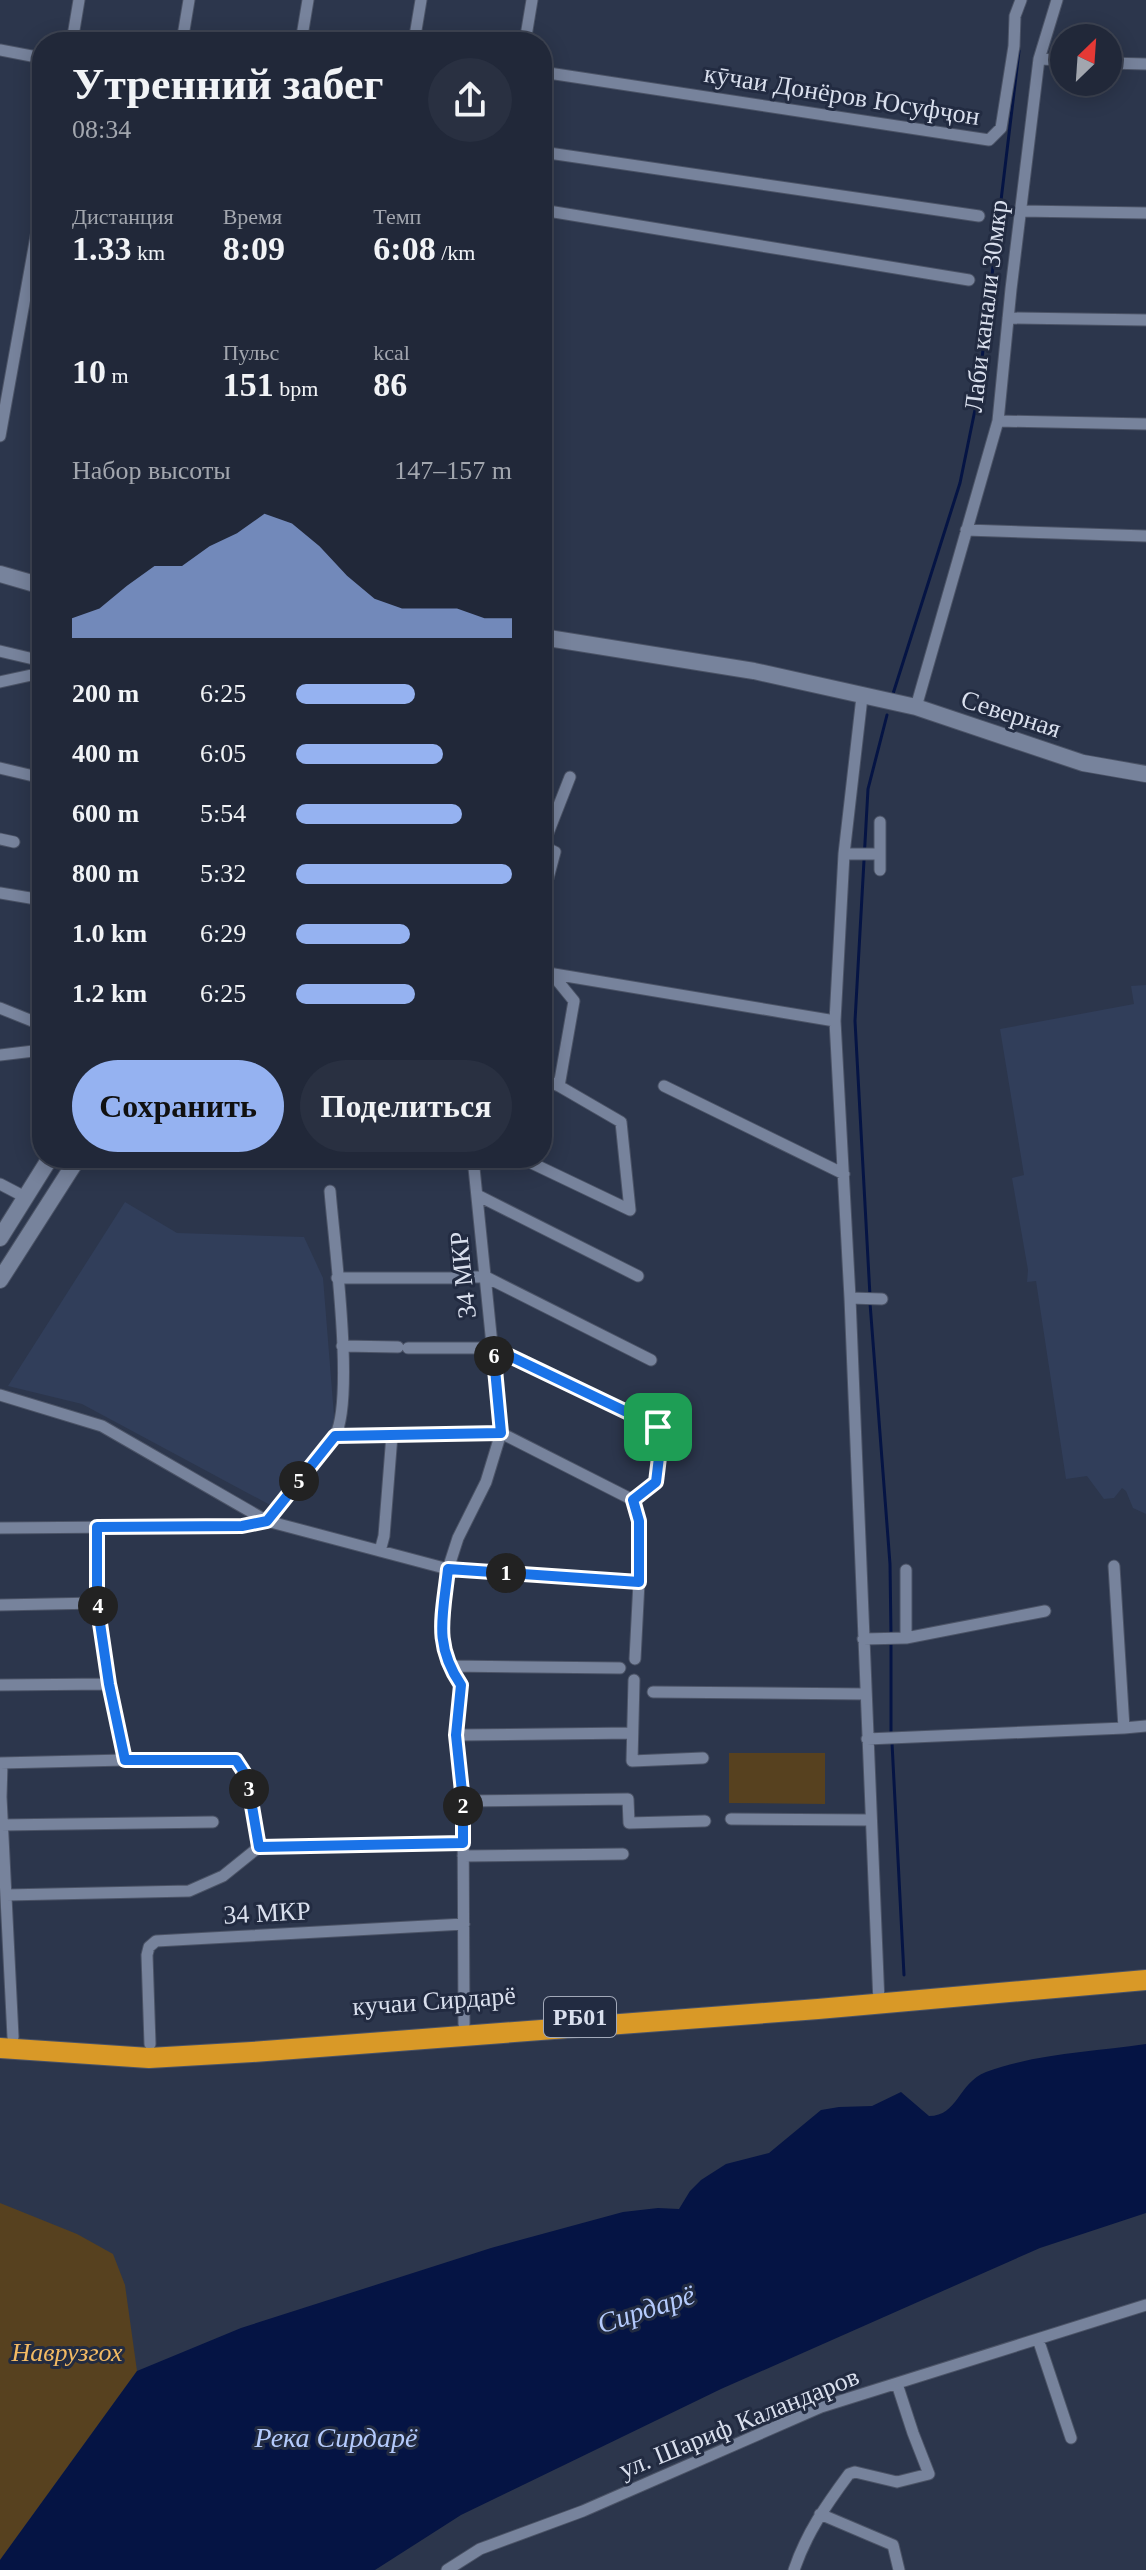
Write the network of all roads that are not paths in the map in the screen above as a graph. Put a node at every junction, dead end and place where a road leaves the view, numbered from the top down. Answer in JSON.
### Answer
{"nodes":[{"id":1,"x":79,"y":0,"type":"edge"},
{"id":2,"x":189,"y":0,"type":"edge"},
{"id":3,"x":308,"y":0,"type":"edge"},
{"id":4,"x":421,"y":0,"type":"edge"},
{"id":5,"x":532,"y":0,"type":"edge"},
{"id":6,"x":1021,"y":0,"type":"edge"},
{"id":7,"x":1057,"y":0,"type":"edge"},
{"id":8,"x":74,"y":32,"type":"edge"},
{"id":9,"x":184,"y":32,"type":"edge"},
{"id":10,"x":303,"y":32,"type":"edge"},
{"id":11,"x":416,"y":32,"type":"edge"},
{"id":12,"x":527,"y":32,"type":"edge"},
{"id":13,"x":0,"y":50,"type":"edge"},
{"id":14,"x":32,"y":56,"type":"edge"},
{"id":15,"x":1039,"y":59,"type":"junction"},
{"id":16,"x":1050,"y":59,"type":"edge"},
{"id":17,"x":1122,"y":63,"type":"edge"},
{"id":18,"x":1146,"y":64,"type":"edge"},
{"id":19,"x":552,"y":74,"type":"edge"},
{"id":20,"x":552,"y":153,"type":"edge"},
{"id":21,"x":1020,"y":211,"type":"junction"},
{"id":22,"x":552,"y":212,"type":"edge"},
{"id":23,"x":1146,"y":213,"type":"edge"},
{"id":24,"x":979,"y":216,"type":"dead end"},
{"id":25,"x":32,"y":258,"type":"edge"},
{"id":26,"x":969,"y":280,"type":"dead end"},
{"id":27,"x":1008,"y":318,"type":"junction"},
{"id":28,"x":1146,"y":320,"type":"edge"},
{"id":29,"x":998,"y":421,"type":"junction"},
{"id":30,"x":1146,"y":424,"type":"edge"},
{"id":31,"x":0,"y":436,"type":"edge"},
{"id":32,"x":966,"y":530,"type":"junction"},
{"id":33,"x":1146,"y":536,"type":"edge"},
{"id":34,"x":0,"y":574,"type":"edge"},
{"id":35,"x":32,"y":583,"type":"edge"},
{"id":36,"x":552,"y":639,"type":"edge"},
{"id":37,"x":0,"y":651,"type":"edge"},
{"id":38,"x":32,"y":659,"type":"edge"},
{"id":39,"x":32,"y":675,"type":"edge"},
{"id":40,"x":0,"y":682,"type":"edge"},
{"id":41,"x":862,"y":697,"type":"junction"},
{"id":42,"x":916,"y":707,"type":"junction"},
{"id":43,"x":0,"y":768,"type":"edge"},
{"id":44,"x":1146,"y":774,"type":"edge"},
{"id":45,"x":32,"y":776,"type":"edge"},
{"id":46,"x":570,"y":777,"type":"dead end"},
{"id":47,"x":880,"y":822,"type":"dead end"},
{"id":48,"x":552,"y":823,"type":"edge"},
{"id":49,"x":0,"y":839,"type":"edge"},
{"id":50,"x":14,"y":842,"type":"dead end"},
{"id":51,"x":844,"y":854,"type":"junction"},
{"id":52,"x":870,"y":855,"type":"junction"},
{"id":53,"x":880,"y":870,"type":"dead end"},
{"id":54,"x":0,"y":893,"type":"edge"},
{"id":55,"x":32,"y":898,"type":"edge"},
{"id":56,"x":552,"y":974,"type":"edge"},
{"id":57,"x":552,"y":978,"type":"edge"},
{"id":58,"x":0,"y":1008,"type":"edge"},
{"id":59,"x":32,"y":1021,"type":"edge"},
{"id":60,"x":835,"y":1021,"type":"junction"},
{"id":61,"x":32,"y":1051,"type":"edge"},
{"id":62,"x":0,"y":1055,"type":"edge"},
{"id":63,"x":552,"y":1083,"type":"edge"},
{"id":64,"x":559,"y":1086,"type":"junction"},
{"id":65,"x":664,"y":1086,"type":"dead end"},
{"id":66,"x":44,"y":1168,"type":"edge"},
{"id":67,"x":72,"y":1168,"type":"edge"},
{"id":68,"x":474,"y":1168,"type":"edge"},
{"id":69,"x":542,"y":1168,"type":"edge"},
{"id":70,"x":844,"y":1174,"type":"junction"},
{"id":71,"x":0,"y":1184,"type":"edge"},
{"id":72,"x":330,"y":1191,"type":"dead end"},
{"id":73,"x":477,"y":1195,"type":"junction"},
{"id":74,"x":25,"y":1197,"type":"junction"},
{"id":75,"x":0,"y":1238,"type":"edge"},
{"id":76,"x":638,"y":1276,"type":"dead end"},
{"id":77,"x":486,"y":1277,"type":"junction"},
{"id":78,"x":337,"y":1278,"type":"junction"},
{"id":79,"x":0,"y":1280,"type":"edge"},
{"id":80,"x":850,"y":1298,"type":"junction"},
{"id":81,"x":882,"y":1299,"type":"dead end"},
{"id":82,"x":342,"y":1346,"type":"junction"},
{"id":83,"x":493,"y":1348,"type":"junction"},
{"id":84,"x":651,"y":1360,"type":"dead end"},
{"id":85,"x":0,"y":1395,"type":"edge"},
{"id":86,"x":501,"y":1433,"type":"junction"},
{"id":87,"x":392,"y":1435,"type":"junction"},
{"id":88,"x":335,"y":1436,"type":"junction"},
{"id":89,"x":633,"y":1500,"type":"junction"},
{"id":90,"x":267,"y":1521,"type":"junction"},
{"id":91,"x":97,"y":1527,"type":"junction"},
{"id":92,"x":0,"y":1528,"type":"edge"},
{"id":93,"x":380,"y":1551,"type":"junction"},
{"id":94,"x":1114,"y":1566,"type":"dead end"},
{"id":95,"x":448,"y":1569,"type":"junction"},
{"id":96,"x":906,"y":1570,"type":"dead end"},
{"id":97,"x":639,"y":1582,"type":"junction"},
{"id":98,"x":97,"y":1603,"type":"junction"},
{"id":99,"x":0,"y":1605,"type":"edge"},
{"id":100,"x":1045,"y":1611,"type":"dead end"},
{"id":101,"x":906,"y":1638,"type":"junction"},
{"id":102,"x":863,"y":1639,"type":"junction"},
{"id":103,"x":635,"y":1659,"type":"dead end"},
{"id":104,"x":449,"y":1666,"type":"junction"},
{"id":105,"x":620,"y":1668,"type":"dead end"},
{"id":106,"x":634,"y":1680,"type":"dead end"},
{"id":107,"x":109,"y":1684,"type":"junction"},
{"id":108,"x":0,"y":1685,"type":"edge"},
{"id":109,"x":653,"y":1692,"type":"dead end"},
{"id":110,"x":866,"y":1694,"type":"junction"},
{"id":111,"x":1146,"y":1726,"type":"edge"},
{"id":112,"x":1124,"y":1728,"type":"junction"},
{"id":113,"x":632,"y":1733,"type":"junction"},
{"id":114,"x":456,"y":1735,"type":"junction"},
{"id":115,"x":867,"y":1739,"type":"junction"},
{"id":116,"x":703,"y":1758,"type":"dead end"},
{"id":117,"x":125,"y":1760,"type":"junction"},
{"id":118,"x":1,"y":1763,"type":"edge"},
{"id":119,"x":463,"y":1801,"type":"junction"},
{"id":120,"x":731,"y":1819,"type":"dead end"},
{"id":121,"x":870,"y":1820,"type":"junction"},
{"id":122,"x":705,"y":1821,"type":"dead end"},
{"id":123,"x":213,"y":1822,"type":"dead end"},
{"id":124,"x":2,"y":1825,"type":"edge"},
{"id":125,"x":463,"y":1843,"type":"junction"},
{"id":126,"x":259,"y":1847,"type":"junction"},
{"id":127,"x":623,"y":1854,"type":"dead end"},
{"id":128,"x":463,"y":1856,"type":"junction"},
{"id":129,"x":6,"y":1895,"type":"junction"},
{"id":130,"x":464,"y":1924,"type":"junction"},
{"id":131,"x":1146,"y":1971,"type":"edge"},
{"id":132,"x":1146,"y":1980,"type":"edge"},
{"id":133,"x":878,"y":1997,"type":"junction"},
{"id":134,"x":464,"y":2024,"type":"junction"},
{"id":135,"x":7,"y":2042,"type":"edge"},
{"id":136,"x":150,"y":2044,"type":"junction"},
{"id":137,"x":1146,"y":2305,"type":"edge"},
{"id":138,"x":1038,"y":2339,"type":"junction"},
{"id":139,"x":897,"y":2384,"type":"junction"},
{"id":140,"x":1071,"y":2438,"type":"dead end"},
{"id":141,"x":820,"y":2514,"type":"junction"},
{"id":142,"x":447,"y":2570,"type":"edge"},
{"id":143,"x":794,"y":2570,"type":"edge"},
{"id":144,"x":899,"y":2570,"type":"edge"}],
"edges":[{"from":1,"to":8,"type":"street"},
{"from":2,"to":9,"type":"street"},
{"from":3,"to":10,"type":"street"},
{"from":4,"to":11,"type":"street"},
{"from":5,"to":12,"type":"street"},
{"from":6,"to":19,"type":"street","name":"кӯчаи Донёров Юсуфҷон"},
{"from":7,"to":15,"type":"street","name":"Лаби канали 30мкр"},
{"from":13,"to":14,"type":"street"},
{"from":15,"to":16,"type":"street"},
{"from":15,"to":21,"type":"street","name":"Лаби канали 30мкр"},
{"from":17,"to":18,"type":"street"},
{"from":20,"to":24,"type":"street"},
{"from":21,"to":23,"type":"street"},
{"from":21,"to":27,"type":"street","name":"Лаби канали 30мкр"},
{"from":22,"to":26,"type":"street"},
{"from":25,"to":31,"type":"street"},
{"from":27,"to":28,"type":"street"},
{"from":27,"to":29,"type":"street","name":"Лаби канали 30мкр"},
{"from":29,"to":30,"type":"street"},
{"from":29,"to":32,"type":"street","name":"Лаби канали 30мкр"},
{"from":32,"to":33,"type":"street"},
{"from":32,"to":42,"type":"street","name":"Лаби канали 30мкр"},
{"from":34,"to":35,"type":"main road"},
{"from":36,"to":41,"type":"main road","name":"Северная"},
{"from":37,"to":38,"type":"street"},
{"from":39,"to":40,"type":"street"},
{"from":41,"to":42,"type":"main road","name":"Северная"},
{"from":41,"to":51,"type":"street"},
{"from":42,"to":44,"type":"main road","name":"Северная"},
{"from":43,"to":45,"type":"street"},
{"from":46,"to":48,"type":"street"},
{"from":47,"to":52,"type":"street"},
{"from":49,"to":50,"type":"street"},
{"from":51,"to":52,"type":"street"},
{"from":51,"to":60,"type":"street"},
{"from":52,"to":53,"type":"street"},
{"from":54,"to":55,"type":"street"},
{"from":56,"to":60,"type":"street"},
{"from":57,"to":64,"type":"street"},
{"from":58,"to":59,"type":"street"},
{"from":60,"to":70,"type":"street"},
{"from":61,"to":62,"type":"street"},
{"from":63,"to":64,"type":"street"},
{"from":64,"to":69,"type":"street"},
{"from":65,"to":70,"type":"street"},
{"from":66,"to":74,"type":"main road"},
{"from":67,"to":79,"type":"main road"},
{"from":68,"to":73,"type":"street","name":"34 МКР"},
{"from":70,"to":80,"type":"street"},
{"from":71,"to":74,"type":"street"},
{"from":72,"to":78,"type":"street"},
{"from":73,"to":76,"type":"street"},
{"from":73,"to":77,"type":"street","name":"34 МКР"},
{"from":74,"to":75,"type":"main road"},
{"from":77,"to":78,"type":"street"},
{"from":77,"to":83,"type":"street","name":"34 МКР"},
{"from":77,"to":84,"type":"street"},
{"from":78,"to":82,"type":"street"},
{"from":80,"to":81,"type":"street"},
{"from":80,"to":102,"type":"street"},
{"from":82,"to":83,"type":"street"},
{"from":82,"to":88,"type":"street"},
{"from":83,"to":86,"type":"street","name":"34 МКР"},
{"from":83,"to":89,"type":"street"},
{"from":85,"to":90,"type":"street"},
{"from":86,"to":87,"type":"street"},
{"from":86,"to":89,"type":"street"},
{"from":86,"to":95,"type":"street"},
{"from":87,"to":88,"type":"street"},
{"from":87,"to":93,"type":"street"},
{"from":88,"to":90,"type":"street"},
{"from":89,"to":97,"type":"street"},
{"from":90,"to":91,"type":"street"},
{"from":90,"to":93,"type":"street"},
{"from":91,"to":92,"type":"street"},
{"from":91,"to":98,"type":"street"},
{"from":93,"to":95,"type":"street"},
{"from":94,"to":112,"type":"street"},
{"from":95,"to":97,"type":"street"},
{"from":95,"to":104,"type":"street"},
{"from":96,"to":101,"type":"street"},
{"from":97,"to":103,"type":"street"},
{"from":98,"to":99,"type":"street"},
{"from":98,"to":107,"type":"street"},
{"from":100,"to":101,"type":"street"},
{"from":101,"to":102,"type":"street"},
{"from":102,"to":110,"type":"street"},
{"from":104,"to":105,"type":"street"},
{"from":104,"to":114,"type":"street"},
{"from":106,"to":113,"type":"street"},
{"from":107,"to":108,"type":"street"},
{"from":107,"to":117,"type":"street"},
{"from":109,"to":110,"type":"street"},
{"from":110,"to":115,"type":"street"},
{"from":111,"to":112,"type":"street"},
{"from":112,"to":115,"type":"street"},
{"from":113,"to":114,"type":"street"},
{"from":113,"to":116,"type":"street"},
{"from":114,"to":119,"type":"street"},
{"from":115,"to":121,"type":"street"},
{"from":117,"to":118,"type":"street"},
{"from":117,"to":126,"type":"street"},
{"from":118,"to":124,"type":"street"},
{"from":119,"to":122,"type":"street"},
{"from":119,"to":125,"type":"street"},
{"from":120,"to":121,"type":"street"},
{"from":121,"to":133,"type":"street"},
{"from":123,"to":124,"type":"street"},
{"from":124,"to":129,"type":"street"},
{"from":125,"to":126,"type":"street"},
{"from":125,"to":128,"type":"street"},
{"from":126,"to":129,"type":"street"},
{"from":127,"to":128,"type":"street"},
{"from":128,"to":130,"type":"street"},
{"from":129,"to":135,"type":"street"},
{"from":130,"to":134,"type":"street"},
{"from":130,"to":136,"type":"street","name":"34 МКР"},
{"from":131,"to":133,"type":"highway","name":"кучаи Сирдарё","number":"РБ01"},
{"from":132,"to":133,"type":"highway","number":"РБ01"},
{"from":133,"to":134,"type":"highway","name":"кучаи Сирдарё","number":"РБ01"},
{"from":133,"to":135,"type":"highway","number":"РБ01"},
{"from":134,"to":136,"type":"highway","name":"кучаи Сирдарё","number":"РБ01"},
{"from":135,"to":136,"type":"highway","name":"кучаи Сирдарё","number":"РБ01"},
{"from":137,"to":138,"type":"street","name":"ул. Шариф Каландаров"},
{"from":138,"to":139,"type":"street","name":"ул. Шариф Каландаров"},
{"from":138,"to":140,"type":"street"},
{"from":139,"to":141,"type":"street"},
{"from":139,"to":142,"type":"street","name":"ул. Шариф Каландаров"},
{"from":141,"to":143,"type":"street"},
{"from":141,"to":144,"type":"street"}]}
